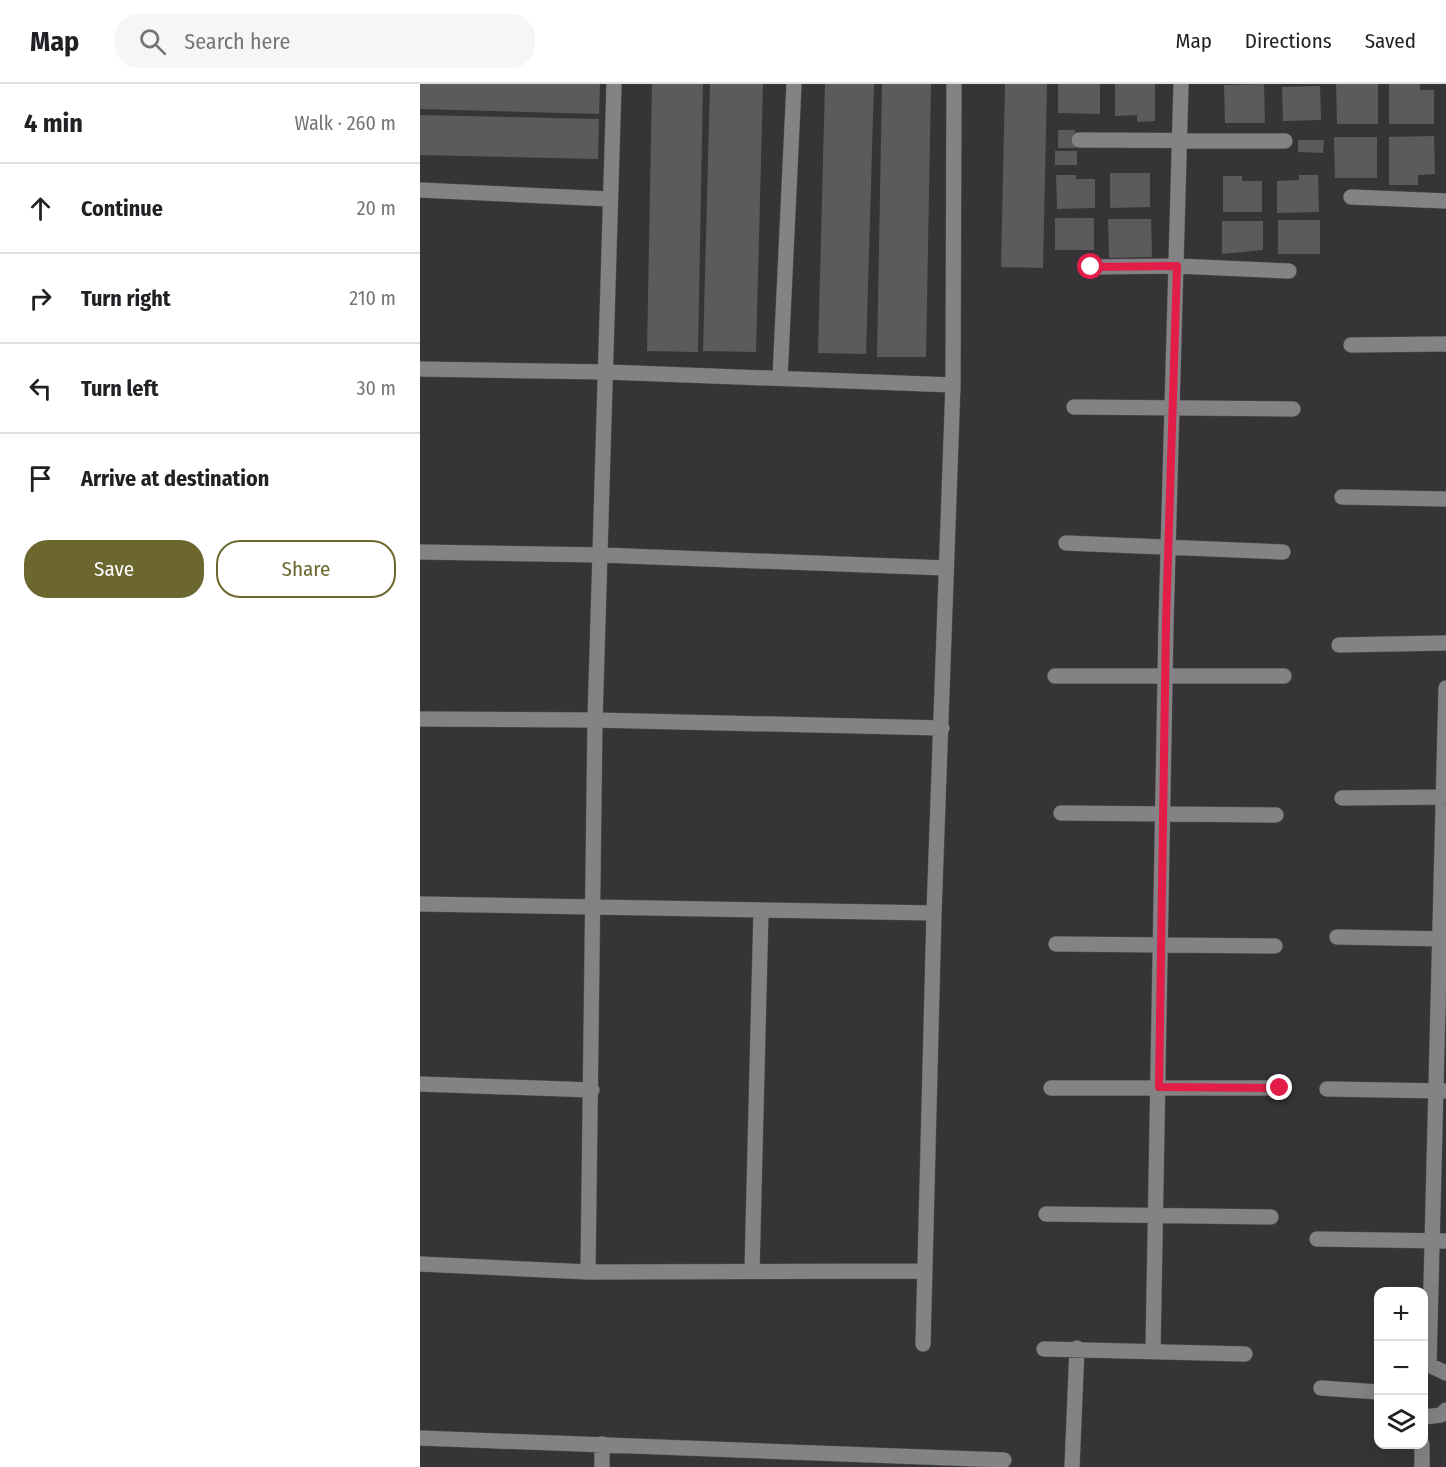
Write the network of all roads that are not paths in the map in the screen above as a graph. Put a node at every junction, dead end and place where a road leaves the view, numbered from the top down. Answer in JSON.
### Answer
{"nodes":[{"id":1,"x":614,"y":84,"type":"edge"},
{"id":2,"x":794,"y":84,"type":"edge"},
{"id":3,"x":954,"y":84,"type":"edge"},
{"id":4,"x":1181,"y":84,"type":"edge"},
{"id":5,"x":1079,"y":140,"type":"dead end"},
{"id":6,"x":1181,"y":140,"type":"junction"},
{"id":7,"x":1285,"y":141,"type":"dead end"},
{"id":8,"x":420,"y":190,"type":"edge"},
{"id":9,"x":1350,"y":197,"type":"dead end"},
{"id":10,"x":609,"y":199,"type":"junction"},
{"id":11,"x":1446,"y":201,"type":"edge"},
{"id":12,"x":1177,"y":266,"type":"junction"},
{"id":13,"x":1091,"y":267,"type":"dead end"},
{"id":14,"x":1289,"y":271,"type":"dead end"},
{"id":15,"x":1446,"y":344,"type":"edge"},
{"id":16,"x":1351,"y":345,"type":"dead end"},
{"id":17,"x":420,"y":369,"type":"edge"},
{"id":18,"x":607,"y":372,"type":"junction"},
{"id":19,"x":780,"y":378,"type":"junction"},
{"id":20,"x":953,"y":385,"type":"junction"},
{"id":21,"x":1074,"y":407,"type":"dead end"},
{"id":22,"x":1173,"y":407,"type":"junction"},
{"id":23,"x":1293,"y":410,"type":"dead end"},
{"id":24,"x":1342,"y":497,"type":"dead end"},
{"id":25,"x":1446,"y":499,"type":"edge"},
{"id":26,"x":1066,"y":543,"type":"dead end"},
{"id":27,"x":1168,"y":547,"type":"junction"},
{"id":28,"x":420,"y":552,"type":"edge"},
{"id":29,"x":1283,"y":552,"type":"dead end"},
{"id":30,"x":601,"y":555,"type":"junction"},
{"id":31,"x":946,"y":568,"type":"junction"},
{"id":32,"x":1446,"y":643,"type":"edge"},
{"id":33,"x":1339,"y":645,"type":"dead end"},
{"id":34,"x":1055,"y":676,"type":"dead end"},
{"id":35,"x":1284,"y":676,"type":"dead end"},
{"id":36,"x":1165,"y":677,"type":"junction"},
{"id":37,"x":1446,"y":688,"type":"edge"},
{"id":38,"x":420,"y":719,"type":"edge"},
{"id":39,"x":595,"y":720,"type":"junction"},
{"id":40,"x":942,"y":728,"type":"junction"},
{"id":41,"x":1445,"y":797,"type":"edge"},
{"id":42,"x":1342,"y":798,"type":"dead end"},
{"id":43,"x":1061,"y":813,"type":"dead end"},
{"id":44,"x":1163,"y":815,"type":"junction"},
{"id":45,"x":1276,"y":815,"type":"dead end"},
{"id":46,"x":420,"y":904,"type":"edge"},
{"id":47,"x":594,"y":907,"type":"junction"},
{"id":48,"x":760,"y":910,"type":"junction"},
{"id":49,"x":934,"y":913,"type":"junction"},
{"id":50,"x":1337,"y":937,"type":"dead end"},
{"id":51,"x":1443,"y":939,"type":"edge"},
{"id":52,"x":1056,"y":944,"type":"dead end"},
{"id":53,"x":1161,"y":946,"type":"junction"},
{"id":54,"x":1275,"y":946,"type":"dead end"},
{"id":55,"x":420,"y":1084,"type":"edge"},
{"id":56,"x":1159,"y":1087,"type":"junction"},
{"id":57,"x":1051,"y":1088,"type":"dead end"},
{"id":58,"x":1280,"y":1088,"type":"dead end"},
{"id":59,"x":1327,"y":1089,"type":"dead end"},
{"id":60,"x":592,"y":1090,"type":"junction"},
{"id":61,"x":1441,"y":1091,"type":"edge"},
{"id":62,"x":1046,"y":1214,"type":"dead end"},
{"id":63,"x":1157,"y":1216,"type":"junction"},
{"id":64,"x":1270,"y":1217,"type":"dead end"},
{"id":65,"x":1317,"y":1239,"type":"dead end"},
{"id":66,"x":1439,"y":1241,"type":"edge"},
{"id":67,"x":420,"y":1264,"type":"edge"},
{"id":68,"x":924,"y":1271,"type":"junction"},
{"id":69,"x":588,"y":1272,"type":"junction"},
{"id":70,"x":752,"y":1272,"type":"junction"},
{"id":71,"x":923,"y":1344,"type":"dead end"},
{"id":72,"x":1428,"y":1347,"type":"edge"},
{"id":73,"x":1077,"y":1348,"type":"junction"},
{"id":74,"x":1044,"y":1349,"type":"dead end"},
{"id":75,"x":1153,"y":1351,"type":"junction"},
{"id":76,"x":1245,"y":1354,"type":"dead end"},
{"id":77,"x":1428,"y":1367,"type":"edge"},
{"id":78,"x":1446,"y":1373,"type":"edge"},
{"id":79,"x":1321,"y":1388,"type":"dead end"},
{"id":80,"x":1374,"y":1392,"type":"edge"},
{"id":81,"x":1446,"y":1410,"type":"edge"},
{"id":82,"x":1428,"y":1417,"type":"edge"},
{"id":83,"x":420,"y":1438,"type":"edge"},
{"id":84,"x":602,"y":1444,"type":"junction"},
{"id":85,"x":1422,"y":1449,"type":"edge"},
{"id":86,"x":1004,"y":1460,"type":"dead end"},
{"id":87,"x":920,"y":1462,"type":"edge"},
{"id":88,"x":602,"y":1467,"type":"edge"},
{"id":89,"x":1072,"y":1467,"type":"edge"},
{"id":90,"x":1422,"y":1467,"type":"edge"}],
"edges":[{"from":1,"to":10,"type":"street"},
{"from":2,"to":19,"type":"street"},
{"from":3,"to":20,"type":"street"},
{"from":4,"to":6,"type":"street"},
{"from":5,"to":6,"type":"street"},
{"from":6,"to":7,"type":"street"},
{"from":6,"to":12,"type":"street"},
{"from":8,"to":10,"type":"street"},
{"from":9,"to":11,"type":"street"},
{"from":10,"to":18,"type":"street"},
{"from":12,"to":13,"type":"street"},
{"from":12,"to":14,"type":"street"},
{"from":12,"to":22,"type":"street"},
{"from":15,"to":16,"type":"street"},
{"from":17,"to":18,"type":"street"},
{"from":18,"to":19,"type":"street"},
{"from":18,"to":30,"type":"street"},
{"from":19,"to":20,"type":"street"},
{"from":20,"to":31,"type":"street"},
{"from":21,"to":22,"type":"street"},
{"from":22,"to":23,"type":"street"},
{"from":22,"to":27,"type":"street"},
{"from":24,"to":25,"type":"street"},
{"from":26,"to":27,"type":"street"},
{"from":27,"to":29,"type":"street"},
{"from":27,"to":36,"type":"street"},
{"from":28,"to":30,"type":"street"},
{"from":30,"to":31,"type":"street"},
{"from":30,"to":39,"type":"street"},
{"from":31,"to":40,"type":"street"},
{"from":32,"to":33,"type":"street"},
{"from":34,"to":36,"type":"street"},
{"from":35,"to":36,"type":"street"},
{"from":36,"to":44,"type":"street"},
{"from":37,"to":41,"type":"street"},
{"from":38,"to":39,"type":"street"},
{"from":39,"to":40,"type":"street"},
{"from":39,"to":47,"type":"street"},
{"from":40,"to":49,"type":"street"},
{"from":41,"to":42,"type":"street"},
{"from":41,"to":51,"type":"street"},
{"from":43,"to":44,"type":"street"},
{"from":44,"to":45,"type":"street"},
{"from":44,"to":53,"type":"street"},
{"from":46,"to":47,"type":"street"},
{"from":47,"to":48,"type":"street"},
{"from":47,"to":60,"type":"street"},
{"from":48,"to":49,"type":"street"},
{"from":48,"to":70,"type":"street"},
{"from":49,"to":68,"type":"street"},
{"from":50,"to":51,"type":"street"},
{"from":51,"to":61,"type":"street"},
{"from":52,"to":53,"type":"street"},
{"from":53,"to":54,"type":"street"},
{"from":53,"to":56,"type":"street"},
{"from":55,"to":60,"type":"street"},
{"from":56,"to":57,"type":"street"},
{"from":56,"to":58,"type":"street"},
{"from":56,"to":63,"type":"street"},
{"from":59,"to":61,"type":"street"},
{"from":60,"to":69,"type":"street"},
{"from":61,"to":66,"type":"street"},
{"from":62,"to":63,"type":"street"},
{"from":63,"to":64,"type":"street"},
{"from":63,"to":75,"type":"street"},
{"from":65,"to":66,"type":"street"},
{"from":66,"to":72,"type":"street"},
{"from":67,"to":69,"type":"street"},
{"from":68,"to":70,"type":"street"},
{"from":68,"to":71,"type":"street"},
{"from":69,"to":70,"type":"street"},
{"from":73,"to":74,"type":"street"},
{"from":73,"to":75,"type":"street"},
{"from":73,"to":89,"type":"street"},
{"from":75,"to":76,"type":"street"},
{"from":77,"to":78,"type":"street"},
{"from":79,"to":80,"type":"street"},
{"from":81,"to":82,"type":"street"},
{"from":83,"to":84,"type":"street"},
{"from":84,"to":87,"type":"street"},
{"from":84,"to":88,"type":"street"},
{"from":85,"to":90,"type":"street"},
{"from":86,"to":87,"type":"street"}]}
